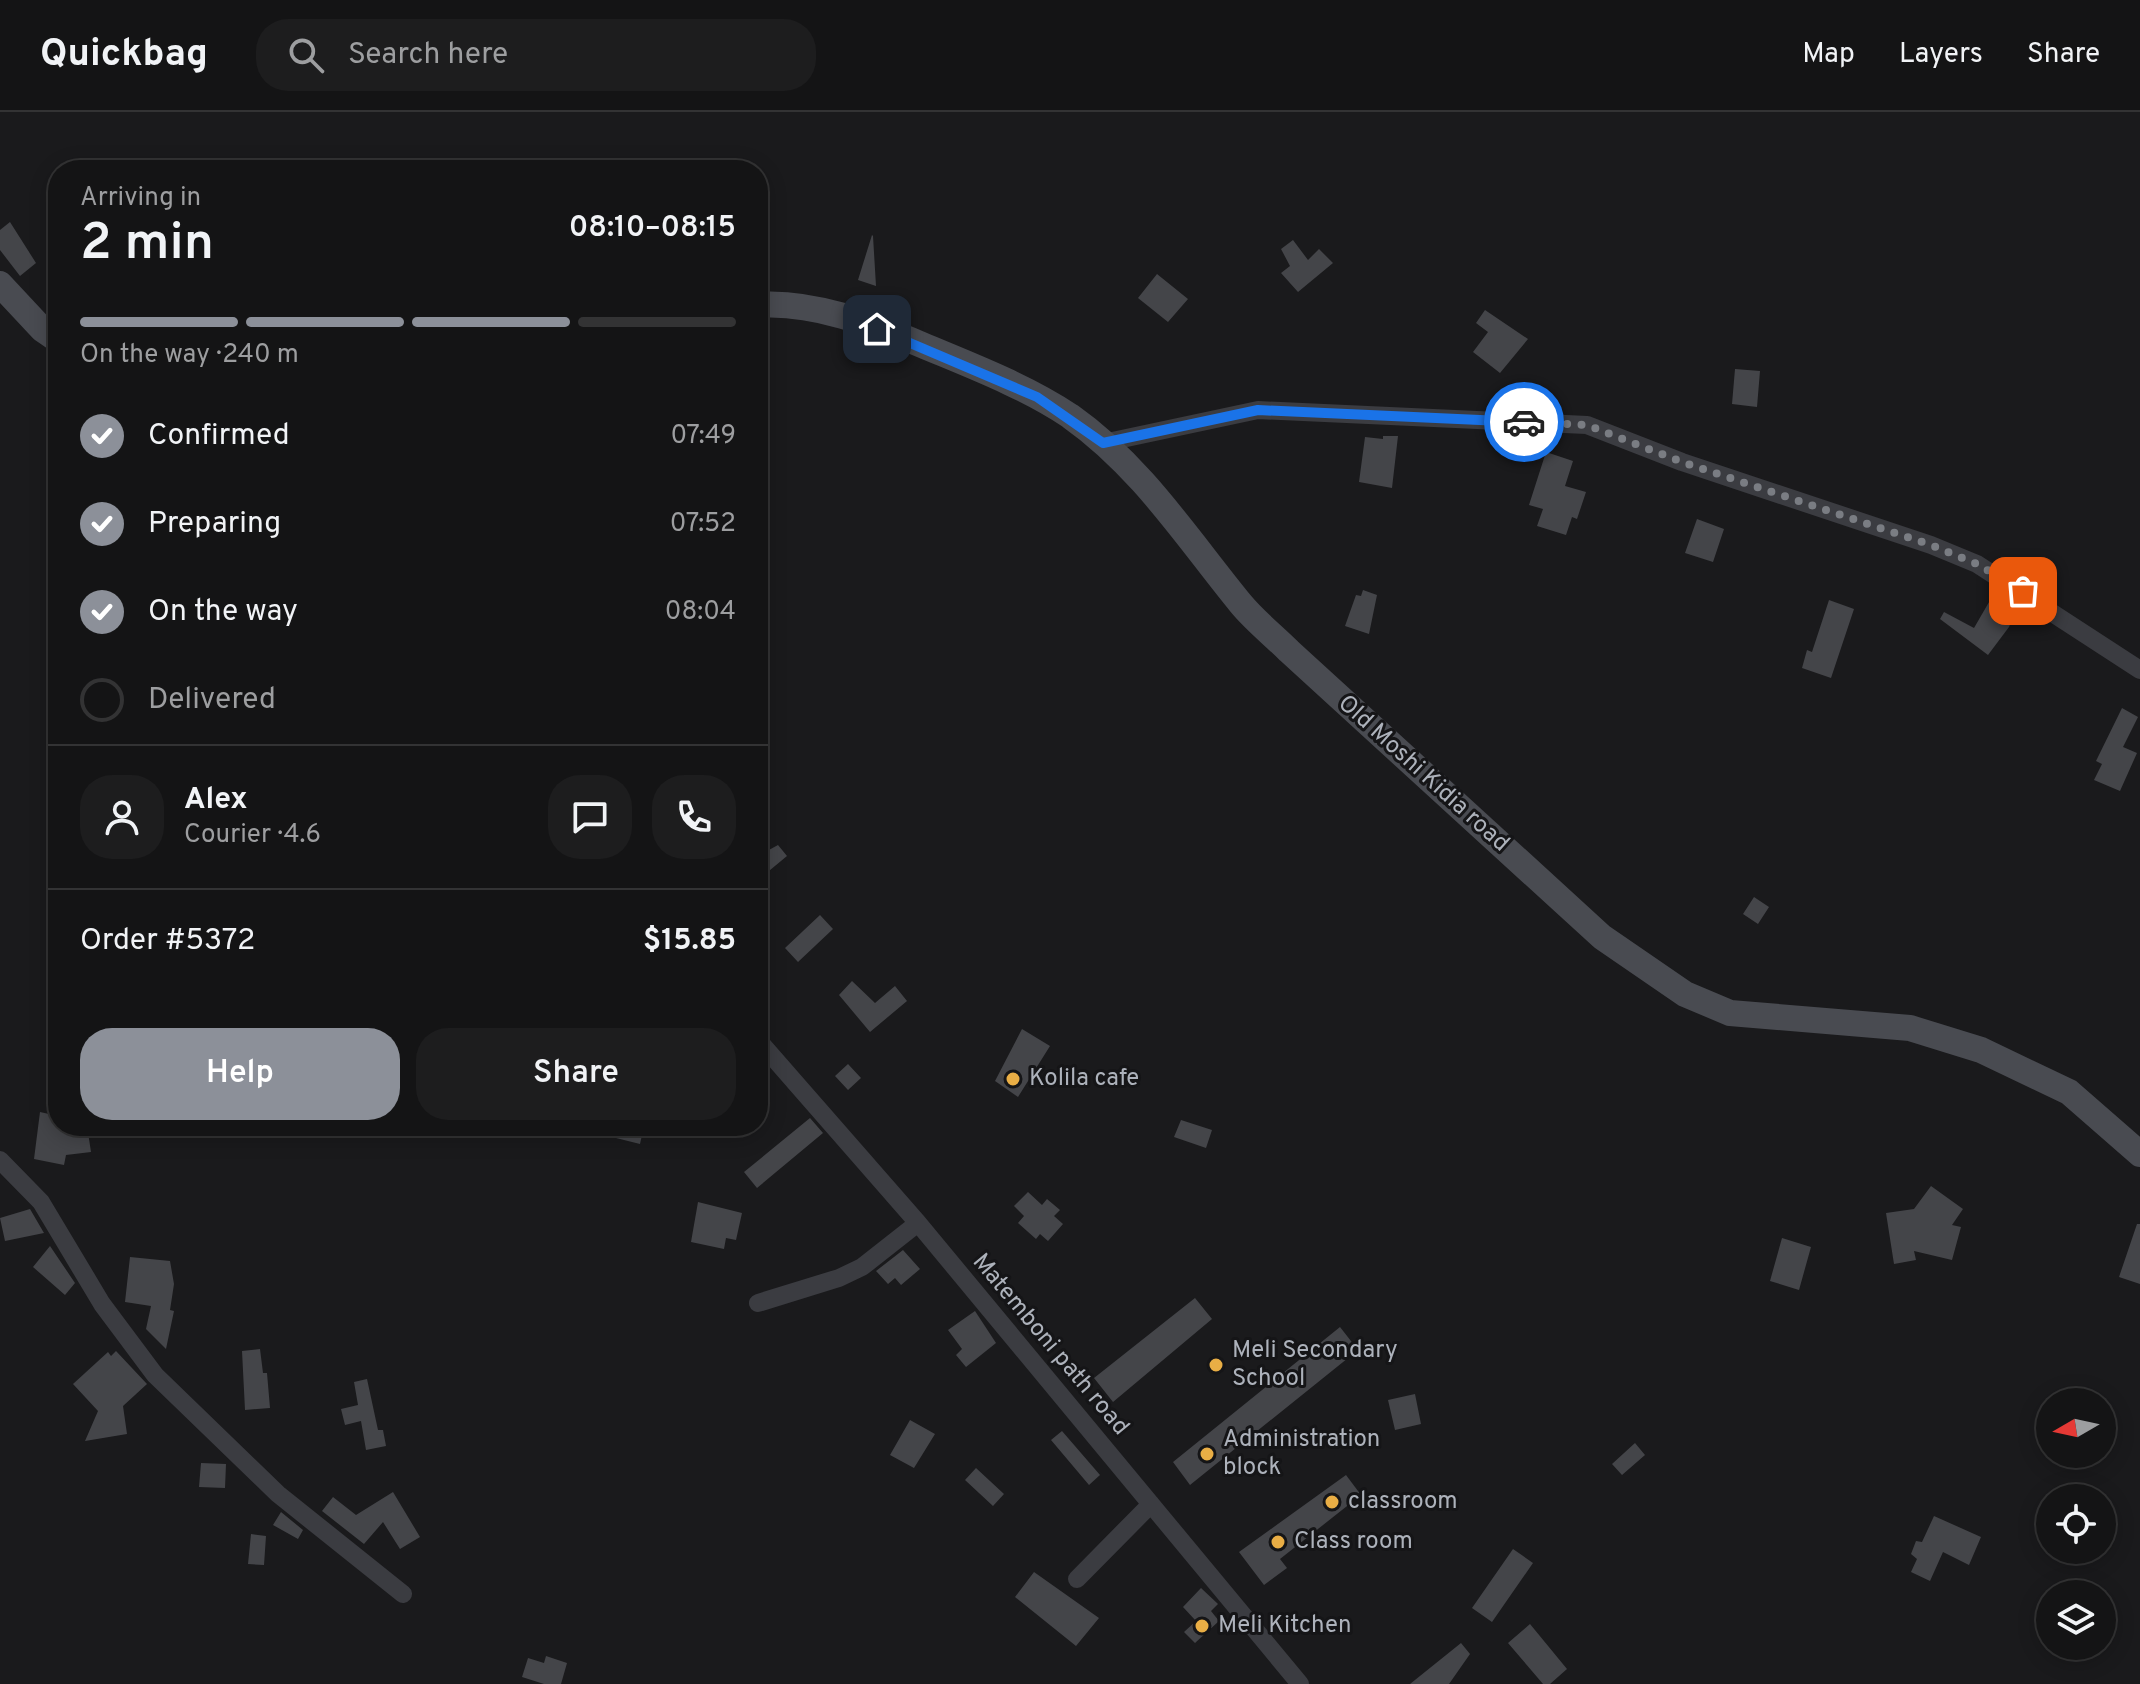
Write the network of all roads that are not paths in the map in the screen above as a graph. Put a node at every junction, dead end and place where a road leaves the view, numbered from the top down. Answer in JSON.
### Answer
{"nodes":[{"id":1,"x":0,"y":284,"type":"edge"},
{"id":2,"x":768,"y":306,"type":"edge"},
{"id":3,"x":48,"y":333,"type":"edge"},
{"id":4,"x":1103,"y":443,"type":"junction"},
{"id":5,"x":2140,"y":670,"type":"edge"},
{"id":6,"x":768,"y":1051,"type":"edge"},
{"id":7,"x":2140,"y":1154,"type":"edge"},
{"id":8,"x":0,"y":1160,"type":"edge"},
{"id":9,"x":918,"y":1223,"type":"junction"},
{"id":10,"x":758,"y":1303,"type":"dead end"},
{"id":11,"x":1151,"y":1504,"type":"junction"},
{"id":12,"x":1077,"y":1579,"type":"dead end"},
{"id":13,"x":403,"y":1594,"type":"dead end"},
{"id":14,"x":1300,"y":1684,"type":"edge"}],
"edges":[{"from":1,"to":3,"type":"street"},
{"from":2,"to":4,"type":"street","name":"Old Moshi Kidia road"},
{"from":4,"to":5,"type":"street"},
{"from":4,"to":7,"type":"street","name":"Old Moshi Kidia road"},
{"from":6,"to":9,"type":"street","name":"Matemboni path road"},
{"from":8,"to":13,"type":"street"},
{"from":9,"to":10,"type":"street"},
{"from":9,"to":11,"type":"street","name":"Matemboni path road"},
{"from":11,"to":12,"type":"street"},
{"from":11,"to":14,"type":"street","name":"Matemboni path road"}]}
